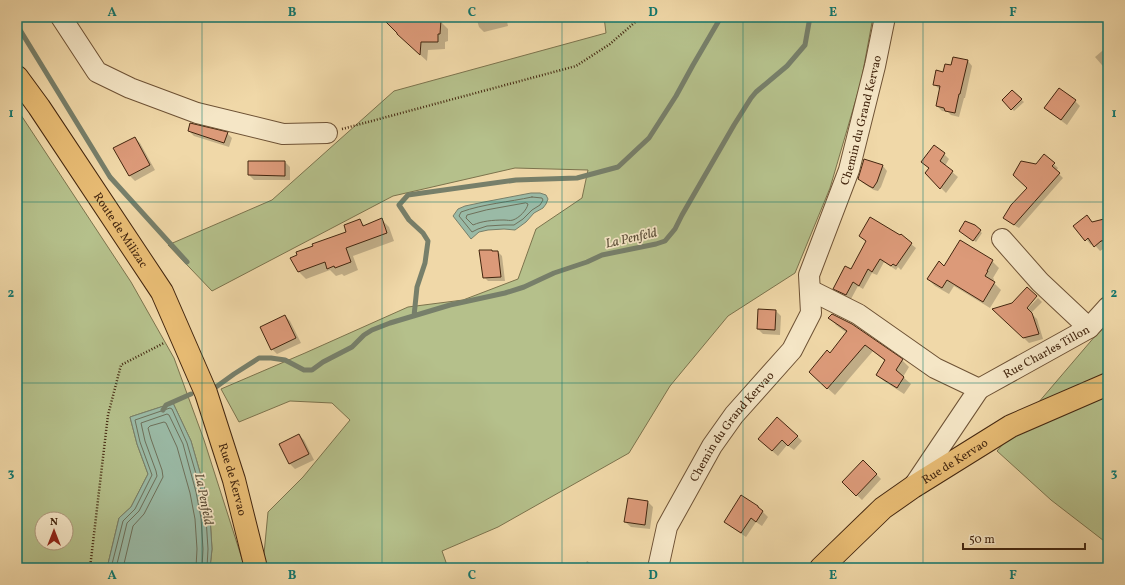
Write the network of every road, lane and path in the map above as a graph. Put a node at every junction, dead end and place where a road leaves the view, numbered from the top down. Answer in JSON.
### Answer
{"nodes":[{"id":1,"x":61,"y":17,"type":"edge"},
{"id":2,"x":641,"y":17,"type":"edge"},
{"id":3,"x":885,"y":17,"type":"edge"},
{"id":4,"x":17,"y":77,"type":"edge"},
{"id":5,"x":326,"y":133,"type":"joint"},
{"id":6,"x":1002,"y":240,"type":"dead end"},
{"id":7,"x":810,"y":290,"type":"junction"},
{"id":8,"x":1108,"y":307,"type":"edge"},
{"id":9,"x":1089,"y":328,"type":"junction"},
{"id":10,"x":180,"y":334,"type":"junction"},
{"id":11,"x":1108,"y":384,"type":"edge"},
{"id":12,"x":979,"y":389,"type":"junction"},
{"id":13,"x":206,"y":392,"type":"joint"},
{"id":14,"x":913,"y":487,"type":"junction"},
{"id":15,"x":90,"y":568,"type":"edge"},
{"id":16,"x":256,"y":568,"type":"edge"},
{"id":17,"x":658,"y":568,"type":"edge"},
{"id":18,"x":821,"y":568,"type":"edge"}],
"edges":[{"from":1,"to":5,"type":"street"},
{"from":2,"to":5,"type":"path"},
{"from":3,"to":7,"type":"street","name":"Chemin du Grand Kervao"},
{"from":4,"to":10,"type":"main road","name":"Route de Milizac"},
{"from":6,"to":9,"type":"street"},
{"from":7,"to":12,"type":"street"},
{"from":7,"to":17,"type":"street","name":"Chemin du Grand Kervao"},
{"from":8,"to":9,"type":"street","name":"Rue Charles Tillon"},
{"from":9,"to":12,"type":"street","name":"Rue Charles Tillon"},
{"from":10,"to":13,"type":"main road","name":"Route de Milizac"},
{"from":10,"to":15,"type":"path"},
{"from":11,"to":14,"type":"main road","name":"Rue de Kervao"},
{"from":12,"to":14,"type":"street"},
{"from":13,"to":16,"type":"main road","name":"Rue de Kervao"},
{"from":14,"to":18,"type":"main road","name":"Rue de Kervao"}]}
